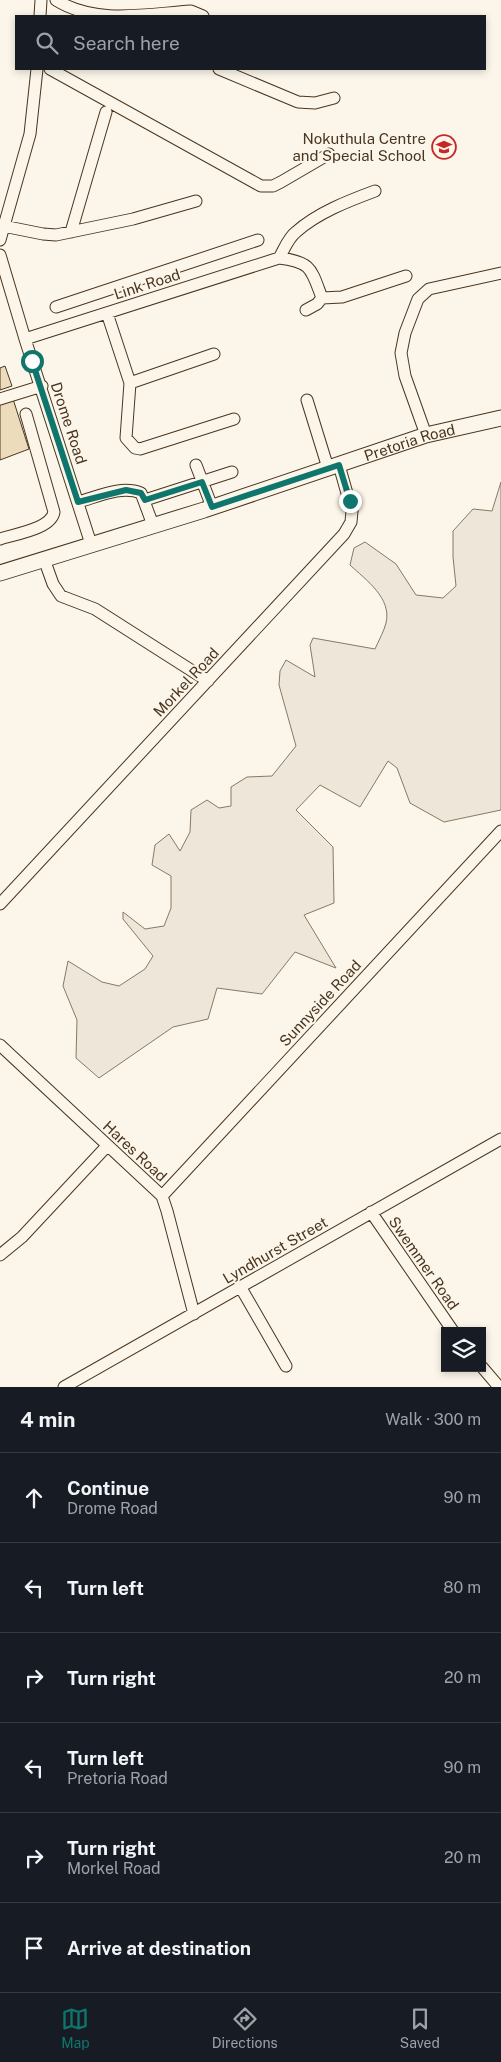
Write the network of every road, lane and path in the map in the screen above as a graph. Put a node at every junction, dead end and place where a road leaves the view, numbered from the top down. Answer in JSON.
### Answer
{"nodes":[{"id":1,"x":56,"y":0,"type":"edge"},
{"id":2,"x":94,"y":15,"type":"edge"},
{"id":3,"x":118,"y":15,"type":"edge"},
{"id":4,"x":201,"y":15,"type":"edge"},
{"id":5,"x":37,"y":70,"type":"edge"},
{"id":6,"x":52,"y":70,"type":"edge"},
{"id":7,"x":220,"y":70,"type":"edge"},
{"id":8,"x":334,"y":98,"type":"dead end"},
{"id":9,"x":106,"y":112,"type":"dead end"},
{"id":10,"x":328,"y":154,"type":"dead end"},
{"id":11,"x":374,"y":192,"type":"dead end"},
{"id":12,"x":196,"y":201,"type":"dead end"},
{"id":13,"x":3,"y":226,"type":"junction"},
{"id":14,"x":71,"y":232,"type":"junction"},
{"id":15,"x":0,"y":240,"type":"edge"},
{"id":16,"x":258,"y":240,"type":"dead end"},
{"id":17,"x":0,"y":254,"type":"edge"},
{"id":18,"x":279,"y":258,"type":"junction"},
{"id":19,"x":501,"y":273,"type":"edge"},
{"id":20,"x":406,"y":276,"type":"dead end"},
{"id":21,"x":109,"y":290,"type":"junction"},
{"id":22,"x":322,"y":298,"type":"junction"},
{"id":23,"x":56,"y":307,"type":"dead end"},
{"id":24,"x":306,"y":310,"type":"dead end"},
{"id":25,"x":111,"y":311,"type":"junction"},
{"id":26,"x":25,"y":338,"type":"junction"},
{"id":27,"x":214,"y":354,"type":"dead end"},
{"id":28,"x":130,"y":382,"type":"junction"},
{"id":29,"x":42,"y":386,"type":"junction"},
{"id":30,"x":0,"y":399,"type":"edge"},
{"id":31,"x":307,"y":400,"type":"dead end"},
{"id":32,"x":26,"y":414,"type":"dead end"},
{"id":33,"x":501,"y":418,"type":"edge"},
{"id":34,"x":234,"y":419,"type":"dead end"},
{"id":35,"x":426,"y":435,"type":"junction"},
{"id":36,"x":196,"y":465,"type":"dead end"},
{"id":37,"x":334,"y":466,"type":"junction"},
{"id":38,"x":232,"y":472,"type":"dead end"},
{"id":39,"x":202,"y":482,"type":"junction"},
{"id":40,"x":145,"y":500,"type":"junction"},
{"id":41,"x":78,"y":502,"type":"junction"},
{"id":42,"x":212,"y":507,"type":"junction"},
{"id":43,"x":153,"y":525,"type":"junction"},
{"id":44,"x":0,"y":539,"type":"edge"},
{"id":45,"x":91,"y":544,"type":"junction"},
{"id":46,"x":44,"y":559,"type":"junction"},
{"id":47,"x":0,"y":572,"type":"edge"},
{"id":48,"x":208,"y":681,"type":"junction"},
{"id":49,"x":501,"y":831,"type":"edge"},
{"id":50,"x":0,"y":904,"type":"edge"},
{"id":51,"x":0,"y":1045,"type":"edge"},
{"id":52,"x":501,"y":1139,"type":"edge"},
{"id":53,"x":107,"y":1146,"type":"junction"},
{"id":54,"x":162,"y":1196,"type":"junction"},
{"id":55,"x":371,"y":1212,"type":"junction"},
{"id":56,"x":0,"y":1254,"type":"edge"},
{"id":57,"x":241,"y":1288,"type":"junction"},
{"id":58,"x":194,"y":1314,"type":"junction"},
{"id":59,"x":450,"y":1327,"type":"edge"},
{"id":60,"x":286,"y":1366,"type":"dead end"},
{"id":61,"x":486,"y":1371,"type":"edge"},
{"id":62,"x":498,"y":1382,"type":"edge"},
{"id":63,"x":82,"y":1383,"type":"edge"},
{"id":64,"x":64,"y":1387,"type":"edge"}],
"edges":[{"from":1,"to":2,"type":"street"},
{"from":3,"to":4,"type":"street"},
{"from":5,"to":13,"type":"street"},
{"from":6,"to":10,"type":"street"},
{"from":7,"to":8,"type":"street"},
{"from":9,"to":14,"type":"street"},
{"from":11,"to":18,"type":"street"},
{"from":12,"to":14,"type":"street"},
{"from":13,"to":14,"type":"street"},
{"from":13,"to":15,"type":"street"},
{"from":16,"to":21,"type":"street"},
{"from":17,"to":26,"type":"street","name":"Drome Road"},
{"from":18,"to":22,"type":"street"},
{"from":18,"to":25,"type":"street","name":"Link Road"},
{"from":19,"to":35,"type":"street"},
{"from":20,"to":22,"type":"street"},
{"from":21,"to":23,"type":"street"},
{"from":21,"to":25,"type":"street"},
{"from":22,"to":24,"type":"street"},
{"from":25,"to":26,"type":"street","name":"Link Road"},
{"from":25,"to":28,"type":"street"},
{"from":26,"to":29,"type":"street","name":"Drome Road"},
{"from":27,"to":28,"type":"street"},
{"from":28,"to":34,"type":"street"},
{"from":29,"to":30,"type":"street"},
{"from":29,"to":41,"type":"street","name":"Drome Road"},
{"from":31,"to":37,"type":"street","name":"Morkel Road"},
{"from":32,"to":44,"type":"street"},
{"from":33,"to":35,"type":"main road","name":"Pretoria Road"},
{"from":35,"to":37,"type":"main road","name":"Pretoria Road"},
{"from":36,"to":39,"type":"street"},
{"from":37,"to":42,"type":"main road","name":"Pretoria Road"},
{"from":37,"to":48,"type":"street","name":"Morkel Road"},
{"from":38,"to":39,"type":"street"},
{"from":39,"to":40,"type":"street"},
{"from":39,"to":42,"type":"street"},
{"from":40,"to":41,"type":"street"},
{"from":40,"to":43,"type":"street"},
{"from":41,"to":45,"type":"street","name":"Drome Road"},
{"from":42,"to":43,"type":"main road","name":"Pretoria Road"},
{"from":43,"to":45,"type":"main road","name":"Pretoria Road"},
{"from":45,"to":46,"type":"main road","name":"Pretoria Road"},
{"from":46,"to":47,"type":"main road","name":"Pretoria Road"},
{"from":46,"to":48,"type":"street"},
{"from":48,"to":50,"type":"street","name":"Morkel Road"},
{"from":49,"to":54,"type":"street","name":"Sunnyside Road"},
{"from":51,"to":53,"type":"street","name":"Hares Road"},
{"from":52,"to":55,"type":"street","name":"Lyndhurst Street"},
{"from":53,"to":54,"type":"street","name":"Hares Road"},
{"from":53,"to":56,"type":"street"},
{"from":54,"to":58,"type":"street","name":"Hares Road"},
{"from":55,"to":57,"type":"street","name":"Lyndhurst Street"},
{"from":55,"to":59,"type":"street","name":"Swemmer Road"},
{"from":57,"to":58,"type":"street","name":"Lyndhurst Street"},
{"from":57,"to":60,"type":"street"},
{"from":58,"to":63,"type":"street","name":"Lyndhurst Street"},
{"from":61,"to":62,"type":"street"},
{"from":63,"to":64,"type":"street","name":"Lyndhurst Street"}]}
